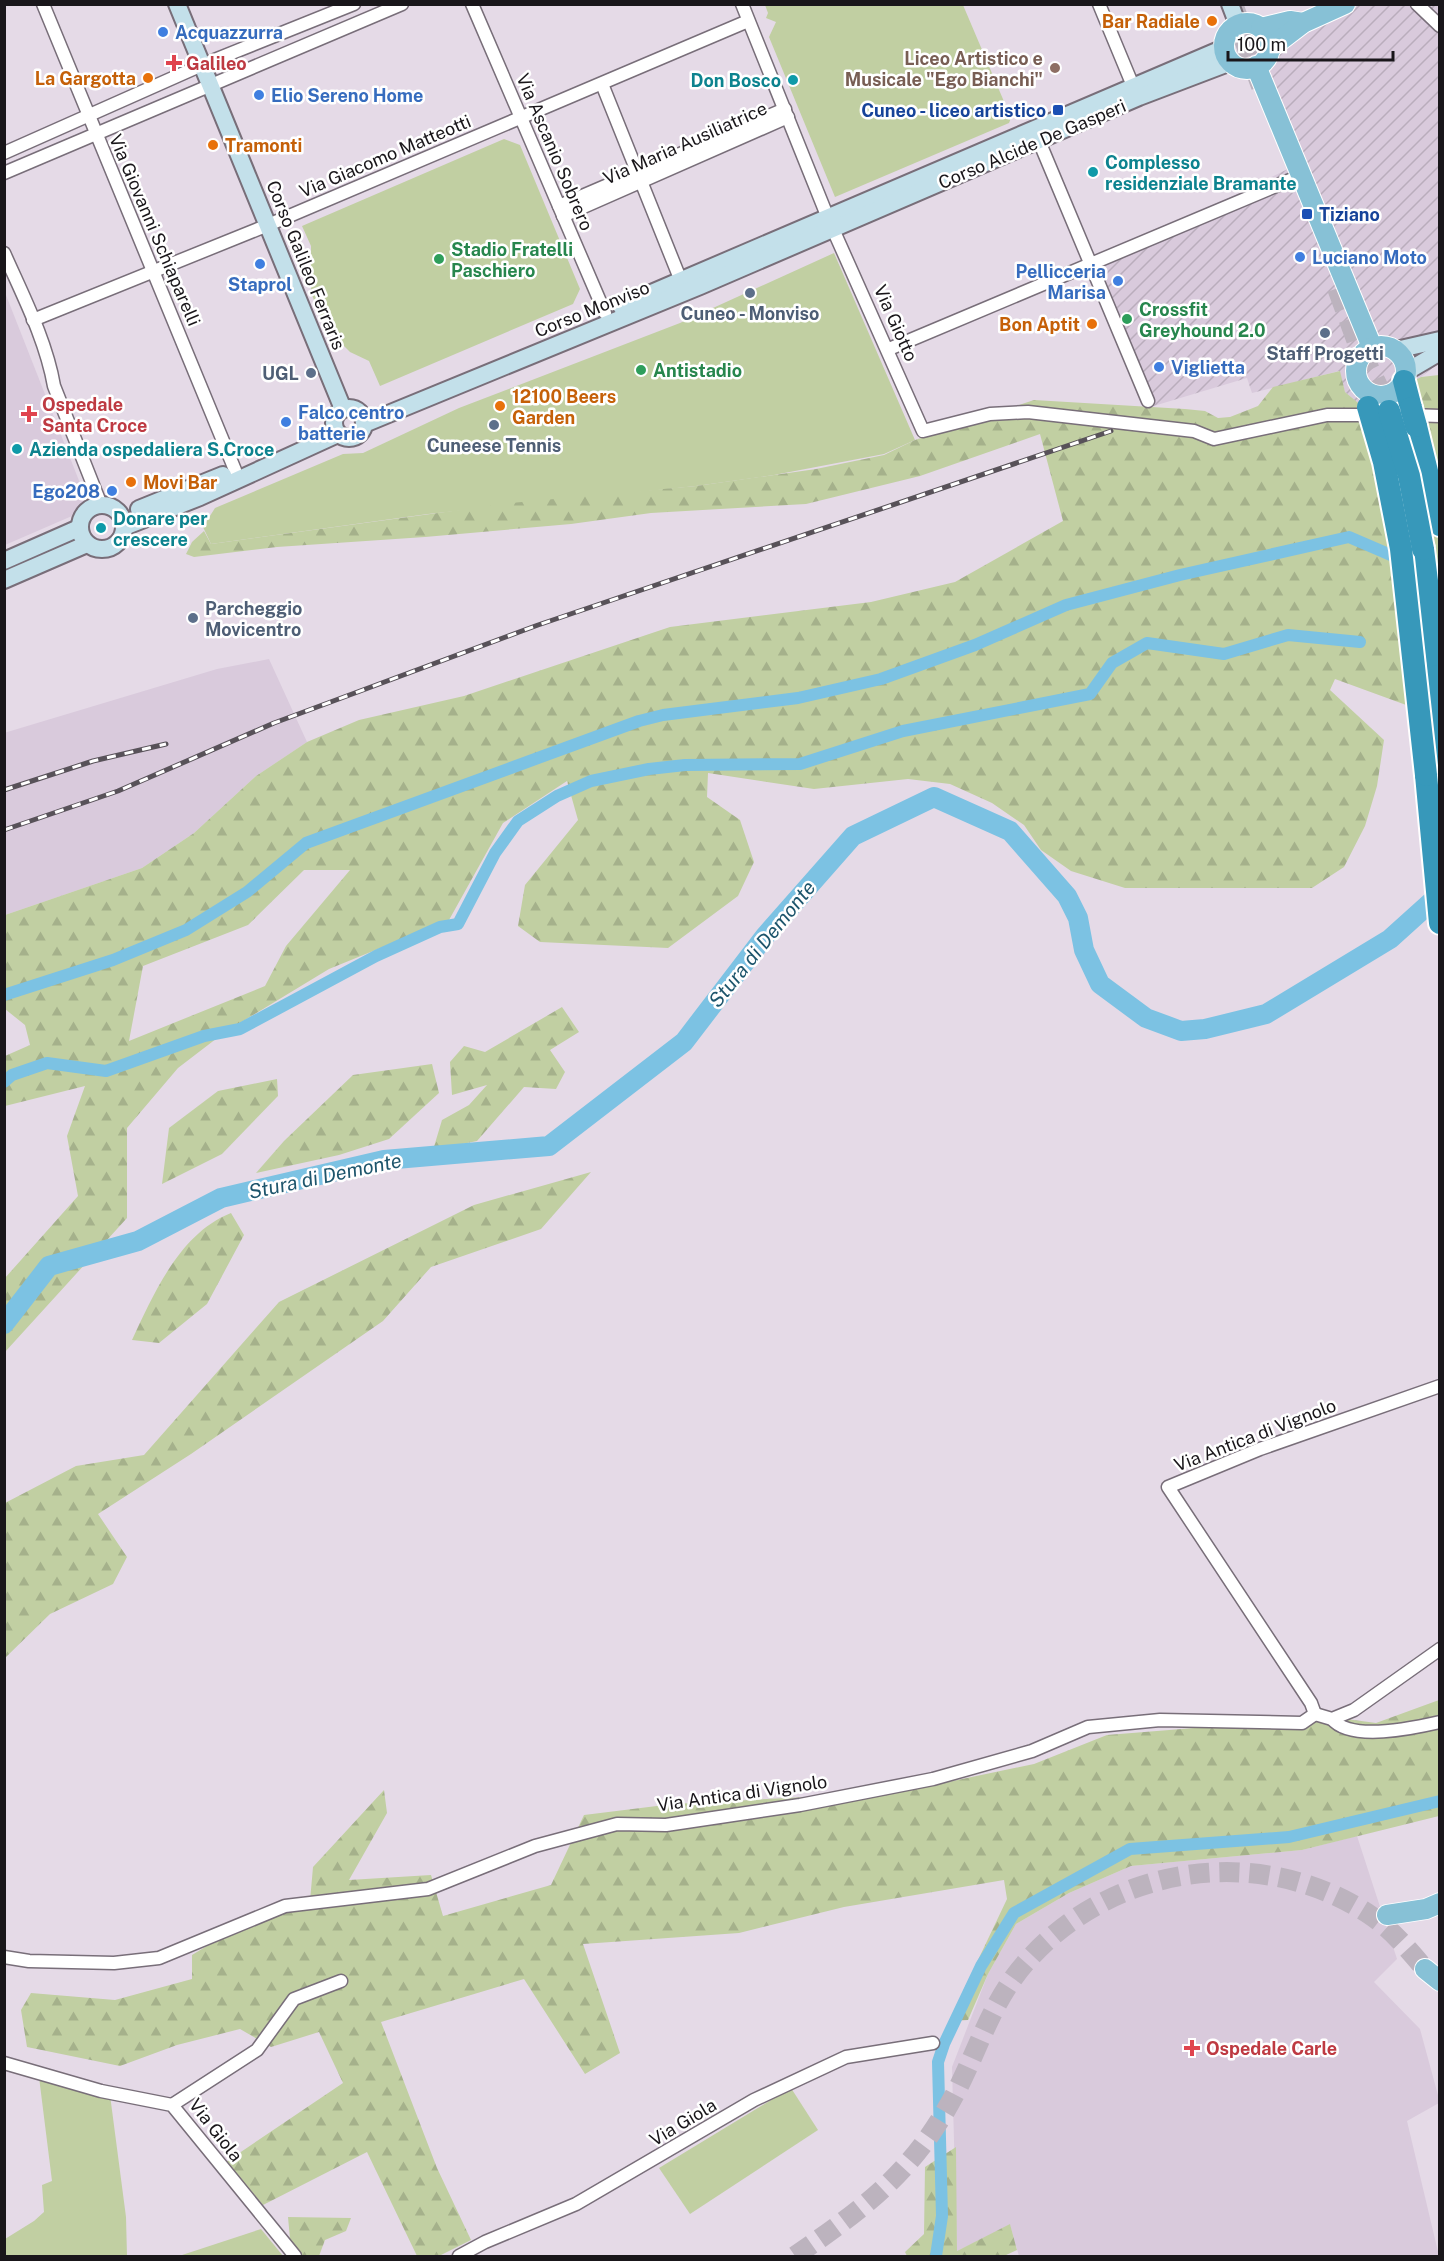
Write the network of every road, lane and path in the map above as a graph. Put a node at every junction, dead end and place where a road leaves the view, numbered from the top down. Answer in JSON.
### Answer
{"nodes":[{"id":1,"x":43,"y":4,"type":"edge"},
{"id":2,"x":177,"y":4,"type":"edge"},
{"id":3,"x":354,"y":4,"type":"edge"},
{"id":4,"x":402,"y":4,"type":"edge"},
{"id":5,"x":472,"y":4,"type":"edge"},
{"id":6,"x":742,"y":4,"type":"edge"},
{"id":7,"x":1099,"y":4,"type":"edge"},
{"id":8,"x":1230,"y":4,"type":"edge"},
{"id":9,"x":1345,"y":4,"type":"edge"},
{"id":10,"x":1417,"y":4,"type":"edge"},
{"id":11,"x":748,"y":21,"type":"junction"},
{"id":12,"x":1303,"y":23,"type":"junction"},
{"id":13,"x":1238,"y":25,"type":"junction"},
{"id":14,"x":1440,"y":26,"type":"edge"},
{"id":15,"x":1261,"y":28,"type":"junction"},
{"id":16,"x":1269,"y":49,"type":"junction"},
{"id":17,"x":1227,"y":55,"type":"junction"},
{"id":18,"x":201,"y":65,"type":"junction"},
{"id":19,"x":1256,"y":66,"type":"junction"},
{"id":20,"x":602,"y":84,"type":"junction"},
{"id":21,"x":210,"y":85,"type":"junction"},
{"id":22,"x":1133,"y":86,"type":"junction"},
{"id":23,"x":786,"y":113,"type":"junction"},
{"id":24,"x":87,"y":116,"type":"junction"},
{"id":25,"x":520,"y":119,"type":"junction"},
{"id":26,"x":96,"y":136,"type":"junction"},
{"id":27,"x":1039,"y":141,"type":"junction"},
{"id":28,"x":4,"y":153,"type":"edge"},
{"id":29,"x":4,"y":173,"type":"edge"},
{"id":30,"x":1302,"y":175,"type":"junction"},
{"id":31,"x":640,"y":177,"type":"junction"},
{"id":32,"x":561,"y":211,"type":"junction"},
{"id":33,"x":831,"y":224,"type":"junction"},
{"id":34,"x":268,"y":225,"type":"junction"},
{"id":35,"x":4,"y":252,"type":"edge"},
{"id":36,"x":1092,"y":264,"type":"junction"},
{"id":37,"x":153,"y":271,"type":"junction"},
{"id":38,"x":681,"y":281,"type":"junction"},
{"id":39,"x":604,"y":313,"type":"junction"},
{"id":40,"x":33,"y":320,"type":"junction"},
{"id":41,"x":1440,"y":340,"type":"edge"},
{"id":42,"x":1372,"y":347,"type":"junction"},
{"id":43,"x":889,"y":349,"type":"junction"},
{"id":44,"x":1396,"y":351,"type":"junction"},
{"id":45,"x":1440,"y":352,"type":"edge"},
{"id":46,"x":1405,"y":377,"type":"junction"},
{"id":47,"x":1148,"y":401,"type":"dead end"},
{"id":48,"x":1384,"y":405,"type":"junction"},
{"id":49,"x":343,"y":409,"type":"junction"},
{"id":50,"x":1440,"y":416,"type":"edge"},
{"id":51,"x":363,"y":419,"type":"junction"},
{"id":52,"x":336,"y":430,"type":"junction"},
{"id":53,"x":235,"y":470,"type":"junction"},
{"id":54,"x":101,"y":505,"type":"junction"},
{"id":55,"x":123,"y":522,"type":"junction"},
{"id":56,"x":1440,"y":525,"type":"edge"},
{"id":57,"x":79,"y":528,"type":"junction"},
{"id":58,"x":87,"y":544,"type":"junction"},
{"id":59,"x":4,"y":561,"type":"edge"},
{"id":60,"x":4,"y":580,"type":"edge"},
{"id":61,"x":1438,"y":680,"type":"edge"},
{"id":62,"x":1426,"y":775,"type":"junction"},
{"id":63,"x":1440,"y":923,"type":"edge"},
{"id":64,"x":1440,"y":1386,"type":"edge"},
{"id":65,"x":1440,"y":1649,"type":"edge"},
{"id":66,"x":1315,"y":1714,"type":"junction"},
{"id":67,"x":1332,"y":1719,"type":"junction"},
{"id":68,"x":1440,"y":1722,"type":"edge"},
{"id":69,"x":1440,"y":1903,"type":"edge"},
{"id":70,"x":1387,"y":1915,"type":"dead end"},
{"id":71,"x":4,"y":1957,"type":"edge"},
{"id":72,"x":341,"y":1981,"type":"dead end"},
{"id":73,"x":933,"y":2043,"type":"dead end"},
{"id":74,"x":4,"y":2063,"type":"edge"},
{"id":75,"x":172,"y":2104,"type":"junction"},
{"id":76,"x":295,"y":2256,"type":"edge"},
{"id":77,"x":459,"y":2256,"type":"edge"}],
"edges":[{"from":1,"to":24,"type":"street","name":"Via Giovanni Schiaparelli"},
{"from":2,"to":18,"type":"main road","name":"Corso Galileo Ferraris"},
{"from":3,"to":18,"type":"street"},
{"from":4,"to":21,"type":"street"},
{"from":5,"to":25,"type":"street","name":"Via Ascanio Sobrero"},
{"from":6,"to":11,"type":"street","name":"Via Giotto"},
{"from":7,"to":22,"type":"street"},
{"from":8,"to":13,"type":"main road"},
{"from":9,"to":12,"type":"main road"},
{"from":10,"to":14,"type":"street"},
{"from":11,"to":20,"type":"street","name":"Via Giacomo Matteotti"},
{"from":11,"to":23,"type":"street","name":"Via Giotto"},
{"from":12,"to":15,"type":"main road"},
{"from":12,"to":16,"type":"main road"},
{"from":13,"to":15,"type":"main road"},
{"from":13,"to":17,"type":"main road"},
{"from":15,"to":16,"type":"main road"},
{"from":16,"to":19,"type":"main road"},
{"from":17,"to":19,"type":"main road"},
{"from":17,"to":22,"type":"main road","name":"Corso Alcide De Gasperi"},
{"from":17,"to":27,"type":"main road","name":"Corso Alcide De Gasperi"},
{"from":18,"to":21,"type":"main road","name":"Corso Galileo Ferraris"},
{"from":18,"to":24,"type":"street"},
{"from":19,"to":30,"type":"main road"},
{"from":20,"to":25,"type":"street","name":"Via Giacomo Matteotti"},
{"from":20,"to":31,"type":"street"},
{"from":21,"to":26,"type":"street"},
{"from":21,"to":34,"type":"main road","name":"Corso Galileo Ferraris"},
{"from":22,"to":33,"type":"main road","name":"Corso Alcide De Gasperi"},
{"from":23,"to":31,"type":"street","name":"Via Maria Ausiliatrice"},
{"from":23,"to":33,"type":"street","name":"Via Giotto"},
{"from":24,"to":26,"type":"street","name":"Via Giovanni Schiaparelli"},
{"from":24,"to":28,"type":"street"},
{"from":25,"to":32,"type":"street","name":"Via Ascanio Sobrero"},
{"from":25,"to":34,"type":"street","name":"Via Giacomo Matteotti"},
{"from":26,"to":29,"type":"street"},
{"from":26,"to":37,"type":"street","name":"Via Giovanni Schiaparelli"},
{"from":27,"to":33,"type":"main road","name":"Corso Alcide De Gasperi"},
{"from":27,"to":36,"type":"street"},
{"from":30,"to":36,"type":"street"},
{"from":30,"to":42,"type":"main road"},
{"from":31,"to":32,"type":"street","name":"Via Maria Ausiliatrice"},
{"from":31,"to":38,"type":"street"},
{"from":32,"to":39,"type":"street","name":"Via Ascanio Sobrero"},
{"from":33,"to":38,"type":"main road","name":"Corso Monviso"},
{"from":33,"to":43,"type":"street","name":"Via Giotto"},
{"from":33,"to":51,"type":"main road","name":"Corso Monviso"},
{"from":34,"to":37,"type":"street","name":"Via Giacomo Matteotti"},
{"from":34,"to":49,"type":"main road","name":"Corso Galileo Ferraris"},
{"from":35,"to":40,"type":"street"},
{"from":36,"to":43,"type":"street"},
{"from":36,"to":47,"type":"street"},
{"from":37,"to":40,"type":"street","name":"Via Giacomo Matteotti"},
{"from":37,"to":53,"type":"street","name":"Via Giovanni Schiaparelli"},
{"from":38,"to":39,"type":"main road","name":"Corso Monviso"},
{"from":39,"to":51,"type":"main road","name":"Corso Monviso"},
{"from":40,"to":54,"type":"street"},
{"from":41,"to":44,"type":"main road"},
{"from":42,"to":44,"type":"main road"},
{"from":42,"to":48,"type":"main road"},
{"from":43,"to":50,"type":"street","name":"Via Giotto"},
{"from":44,"to":46,"type":"main road"},
{"from":45,"to":46,"type":"main road"},
{"from":46,"to":48,"type":"highway"},
{"from":46,"to":48,"type":"main road"},
{"from":48,"to":56,"type":"highway","bridge":true},
{"from":48,"to":61,"type":"highway","bridge":true},
{"from":48,"to":62,"type":"highway","bridge":true},
{"from":49,"to":51,"type":"main road"},
{"from":49,"to":52,"type":"main road"},
{"from":51,"to":52,"type":"main road"},
{"from":52,"to":53,"type":"main road"},
{"from":52,"to":55,"type":"main road"},
{"from":53,"to":55,"type":"main road"},
{"from":54,"to":55,"type":"main road"},
{"from":54,"to":57,"type":"main road"},
{"from":55,"to":58,"type":"main road"},
{"from":57,"to":58,"type":"main road"},
{"from":57,"to":59,"type":"main road"},
{"from":58,"to":60,"type":"main road"},
{"from":61,"to":62,"type":"highway","bridge":true},
{"from":62,"to":63,"type":"highway"},
{"from":64,"to":66,"type":"street","name":"Via Antica di Vignolo"},
{"from":65,"to":67,"type":"street"},
{"from":66,"to":67,"type":"street"},
{"from":66,"to":71,"type":"street","name":"Via Antica di Vignolo"},
{"from":67,"to":68,"type":"street"},
{"from":69,"to":70,"type":"main road"},
{"from":72,"to":75,"type":"street"},
{"from":73,"to":77,"type":"street","name":"Via Giola"},
{"from":74,"to":75,"type":"street","name":"Via Giola"},
{"from":75,"to":76,"type":"street","name":"Via Giola"}]}
